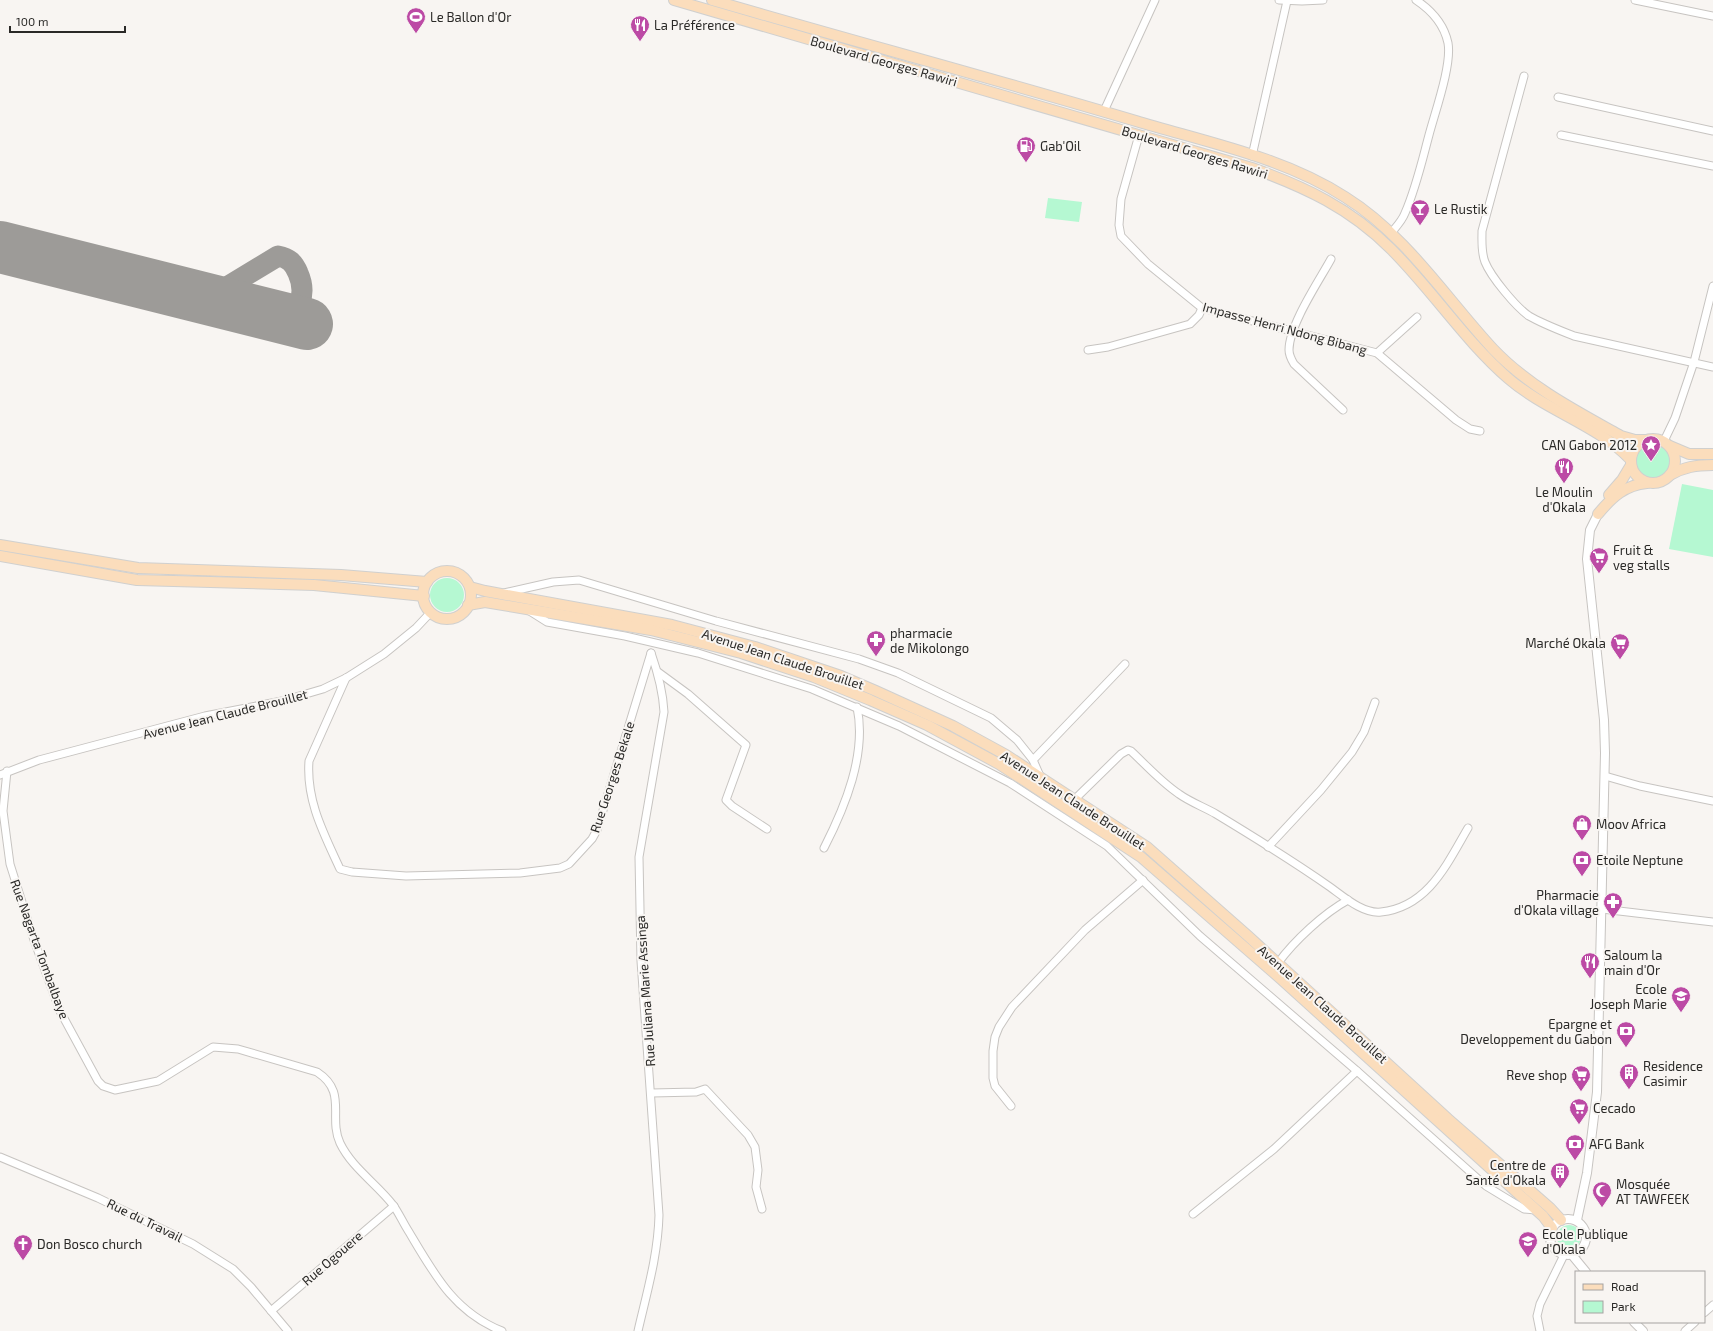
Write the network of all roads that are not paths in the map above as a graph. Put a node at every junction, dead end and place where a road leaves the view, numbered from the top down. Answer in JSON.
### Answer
{"nodes":[{"id":1,"x":674,"y":0,"type":"edge"},
{"id":2,"x":712,"y":0,"type":"edge"},
{"id":3,"x":1155,"y":0,"type":"edge"},
{"id":4,"x":1279,"y":0,"type":"edge"},
{"id":5,"x":1323,"y":0,"type":"edge"},
{"id":6,"x":1416,"y":0,"type":"edge"},
{"id":7,"x":1635,"y":0,"type":"edge"},
{"id":8,"x":1287,"y":1,"type":"junction"},
{"id":9,"x":1713,"y":16,"type":"edge"},
{"id":10,"x":1524,"y":76,"type":"dead end"},
{"id":11,"x":1558,"y":97,"type":"dead end"},
{"id":12,"x":1104,"y":111,"type":"junction"},
{"id":13,"x":1713,"y":131,"type":"edge"},
{"id":14,"x":1139,"y":135,"type":"junction"},
{"id":15,"x":1561,"y":135,"type":"dead end"},
{"id":16,"x":1252,"y":156,"type":"junction"},
{"id":17,"x":1713,"y":166,"type":"edge"},
{"id":18,"x":1391,"y":233,"type":"junction"},
{"id":19,"x":1331,"y":259,"type":"dead end"},
{"id":20,"x":1713,"y":286,"type":"edge"},
{"id":21,"x":1202,"y":308,"type":"junction"},
{"id":22,"x":1418,"y":317,"type":"dead end"},
{"id":23,"x":1292,"y":332,"type":"junction"},
{"id":24,"x":1088,"y":350,"type":"dead end"},
{"id":25,"x":1377,"y":353,"type":"junction"},
{"id":26,"x":1694,"y":362,"type":"junction"},
{"id":27,"x":1713,"y":367,"type":"edge"},
{"id":28,"x":1343,"y":410,"type":"dead end"},
{"id":29,"x":1480,"y":431,"type":"dead end"},
{"id":30,"x":1645,"y":440,"type":"junction"},
{"id":31,"x":1667,"y":444,"type":"junction"},
{"id":32,"x":1713,"y":454,"type":"edge"},
{"id":33,"x":1630,"y":462,"type":"junction"},
{"id":34,"x":1713,"y":465,"type":"edge"},
{"id":35,"x":1670,"y":475,"type":"junction"},
{"id":36,"x":1647,"y":483,"type":"junction"},
{"id":37,"x":1598,"y":514,"type":"junction"},
{"id":38,"x":0,"y":545,"type":"edge"},
{"id":39,"x":0,"y":556,"type":"edge"},
{"id":40,"x":427,"y":582,"type":"junction"},
{"id":41,"x":470,"y":587,"type":"junction"},
{"id":42,"x":503,"y":594,"type":"junction"},
{"id":43,"x":424,"y":596,"type":"junction"},
{"id":44,"x":468,"y":605,"type":"junction"},
{"id":45,"x":526,"y":609,"type":"junction"},
{"id":46,"x":431,"y":612,"type":"junction"},
{"id":47,"x":653,"y":643,"type":"junction"},
{"id":48,"x":651,"y":653,"type":"junction"},
{"id":49,"x":1125,"y":664,"type":"dead end"},
{"id":50,"x":658,"y":672,"type":"junction"},
{"id":51,"x":346,"y":678,"type":"junction"},
{"id":52,"x":1375,"y":702,"type":"dead end"},
{"id":53,"x":857,"y":708,"type":"junction"},
{"id":54,"x":1033,"y":760,"type":"junction"},
{"id":55,"x":3,"y":773,"type":"edge"},
{"id":56,"x":1040,"y":776,"type":"junction"},
{"id":57,"x":1605,"y":776,"type":"junction"},
{"id":58,"x":1075,"y":799,"type":"junction"},
{"id":59,"x":1713,"y":801,"type":"edge"},
{"id":60,"x":1468,"y":828,"type":"dead end"},
{"id":61,"x":767,"y":829,"type":"dead end"},
{"id":62,"x":1268,"y":847,"type":"junction"},
{"id":63,"x":824,"y":848,"type":"dead end"},
{"id":64,"x":1142,"y":880,"type":"junction"},
{"id":65,"x":1348,"y":900,"type":"junction"},
{"id":66,"x":1602,"y":909,"type":"junction"},
{"id":67,"x":1713,"y":922,"type":"edge"},
{"id":68,"x":1278,"y":964,"type":"junction"},
{"id":69,"x":1357,"y":1071,"type":"junction"},
{"id":70,"x":652,"y":1093,"type":"junction"},
{"id":71,"x":1011,"y":1106,"type":"dead end"},
{"id":72,"x":0,"y":1157,"type":"edge"},
{"id":73,"x":394,"y":1206,"type":"junction"},
{"id":74,"x":762,"y":1210,"type":"dead end"},
{"id":75,"x":1536,"y":1210,"type":"junction"},
{"id":76,"x":1193,"y":1214,"type":"dead end"},
{"id":77,"x":1561,"y":1220,"type":"junction"},
{"id":78,"x":1577,"y":1220,"type":"junction"},
{"id":79,"x":1552,"y":1228,"type":"junction"},
{"id":80,"x":1568,"y":1255,"type":"junction"},
{"id":81,"x":1585,"y":1271,"type":"edge"},
{"id":82,"x":1713,"y":1305,"type":"edge"},
{"id":83,"x":271,"y":1311,"type":"junction"},
{"id":84,"x":1705,"y":1312,"type":"edge"},
{"id":85,"x":1635,"y":1323,"type":"edge"},
{"id":86,"x":1694,"y":1323,"type":"edge"},
{"id":87,"x":288,"y":1331,"type":"edge"},
{"id":88,"x":502,"y":1331,"type":"edge"},
{"id":89,"x":638,"y":1331,"type":"edge"},
{"id":90,"x":1540,"y":1331,"type":"edge"},
{"id":91,"x":1643,"y":1331,"type":"edge"},
{"id":92,"x":1685,"y":1331,"type":"edge"}],
"edges":[{"from":1,"to":14,"type":"main road","name":"Boulevard Georges Rawiri"},
{"from":2,"to":12,"type":"main road","name":"Boulevard Georges Rawiri"},
{"from":3,"to":12,"type":"street"},
{"from":4,"to":8,"type":"street"},
{"from":5,"to":8,"type":"street"},
{"from":6,"to":18,"type":"street"},
{"from":7,"to":9,"type":"street"},
{"from":8,"to":16,"type":"street"},
{"from":10,"to":26,"type":"street"},
{"from":11,"to":13,"type":"street"},
{"from":12,"to":16,"type":"main road","name":"Boulevard Georges Rawiri"},
{"from":14,"to":21,"type":"street","name":"Impasse Henri Ndong Bibang"},
{"from":14,"to":33,"type":"main road","name":"Boulevard Georges Rawiri"},
{"from":15,"to":17,"type":"street"},
{"from":16,"to":18,"type":"main road","name":"Boulevard Georges Rawiri"},
{"from":18,"to":30,"type":"main road","name":"Boulevard Georges Rawiri"},
{"from":19,"to":23,"type":"street"},
{"from":20,"to":26,"type":"street"},
{"from":21,"to":23,"type":"street","name":"Impasse Henri Ndong Bibang"},
{"from":21,"to":24,"type":"street"},
{"from":22,"to":25,"type":"street"},
{"from":23,"to":25,"type":"street","name":"Impasse Henri Ndong Bibang"},
{"from":23,"to":28,"type":"street"},
{"from":25,"to":29,"type":"street","name":"Impasse Henri Ndong Bibang"},
{"from":26,"to":27,"type":"street"},
{"from":26,"to":31,"type":"street"},
{"from":30,"to":31,"type":"main road"},
{"from":30,"to":33,"type":"main road"},
{"from":31,"to":32,"type":"main road"},
{"from":31,"to":35,"type":"main road"},
{"from":33,"to":36,"type":"main road"},
{"from":33,"to":37,"type":"main road"},
{"from":34,"to":35,"type":"main road"},
{"from":35,"to":36,"type":"main road"},
{"from":36,"to":37,"type":"main road"},
{"from":37,"to":57,"type":"street"},
{"from":38,"to":40,"type":"main road"},
{"from":39,"to":43,"type":"main road"},
{"from":40,"to":41,"type":"main road"},
{"from":40,"to":43,"type":"main road"},
{"from":41,"to":42,"type":"main road","name":"Avenue Jean Claude Brouillet"},
{"from":41,"to":44,"type":"main road"},
{"from":42,"to":54,"type":"street"},
{"from":42,"to":56,"type":"main road","name":"Avenue Jean Claude Brouillet"},
{"from":43,"to":46,"type":"main road"},
{"from":44,"to":45,"type":"main road","name":"Avenue Jean Claude Brouillet"},
{"from":44,"to":46,"type":"main road"},
{"from":45,"to":47,"type":"street"},
{"from":45,"to":75,"type":"main road","name":"Avenue Jean Claude Brouillet"},
{"from":46,"to":51,"type":"street","name":"Avenue Jean Claude Brouillet"},
{"from":47,"to":48,"type":"street","name":"Rue Georges Bekale"},
{"from":47,"to":53,"type":"street"},
{"from":48,"to":50,"type":"street","name":"Rue Juliana Marie Assinga"},
{"from":48,"to":51,"type":"street","name":"Rue Georges Bekale"},
{"from":49,"to":54,"type":"street"},
{"from":50,"to":61,"type":"street"},
{"from":50,"to":70,"type":"street","name":"Rue Juliana Marie Assinga"},
{"from":51,"to":55,"type":"street","name":"Avenue Jean Claude Brouillet"},
{"from":52,"to":62,"type":"street"},
{"from":53,"to":63,"type":"street"},
{"from":53,"to":64,"type":"street"},
{"from":54,"to":56,"type":"street"},
{"from":55,"to":73,"type":"street","name":"Rue Nagarta Tombalbaye"},
{"from":56,"to":58,"type":"main road","name":"Avenue Jean Claude Brouillet"},
{"from":57,"to":59,"type":"street"},
{"from":57,"to":66,"type":"street"},
{"from":58,"to":62,"type":"street"},
{"from":58,"to":68,"type":"main road","name":"Avenue Jean Claude Brouillet"},
{"from":60,"to":65,"type":"street"},
{"from":62,"to":65,"type":"street"},
{"from":64,"to":69,"type":"street"},
{"from":64,"to":71,"type":"street"},
{"from":65,"to":68,"type":"street"},
{"from":66,"to":67,"type":"street"},
{"from":66,"to":78,"type":"street"},
{"from":68,"to":77,"type":"main road","name":"Avenue Jean Claude Brouillet"},
{"from":69,"to":75,"type":"street"},
{"from":69,"to":76,"type":"street"},
{"from":70,"to":74,"type":"street"},
{"from":70,"to":89,"type":"street","name":"Rue Juliana Marie Assinga"},
{"from":72,"to":83,"type":"street","name":"Rue du Travail"},
{"from":73,"to":83,"type":"street","name":"Rue Ogouere"},
{"from":73,"to":88,"type":"street","name":"Rue Nagarta Tombalbaye"},
{"from":75,"to":79,"type":"main road","name":"Avenue Jean Claude Brouillet"},
{"from":77,"to":78,"type":"street"},
{"from":77,"to":79,"type":"street"},
{"from":78,"to":80,"type":"street"},
{"from":79,"to":80,"type":"street"},
{"from":80,"to":81,"type":"street"},
{"from":80,"to":90,"type":"street"},
{"from":82,"to":84,"type":"street"},
{"from":83,"to":87,"type":"street","name":"Rue du Travail"},
{"from":85,"to":91,"type":"street"},
{"from":86,"to":92,"type":"street"}]}
